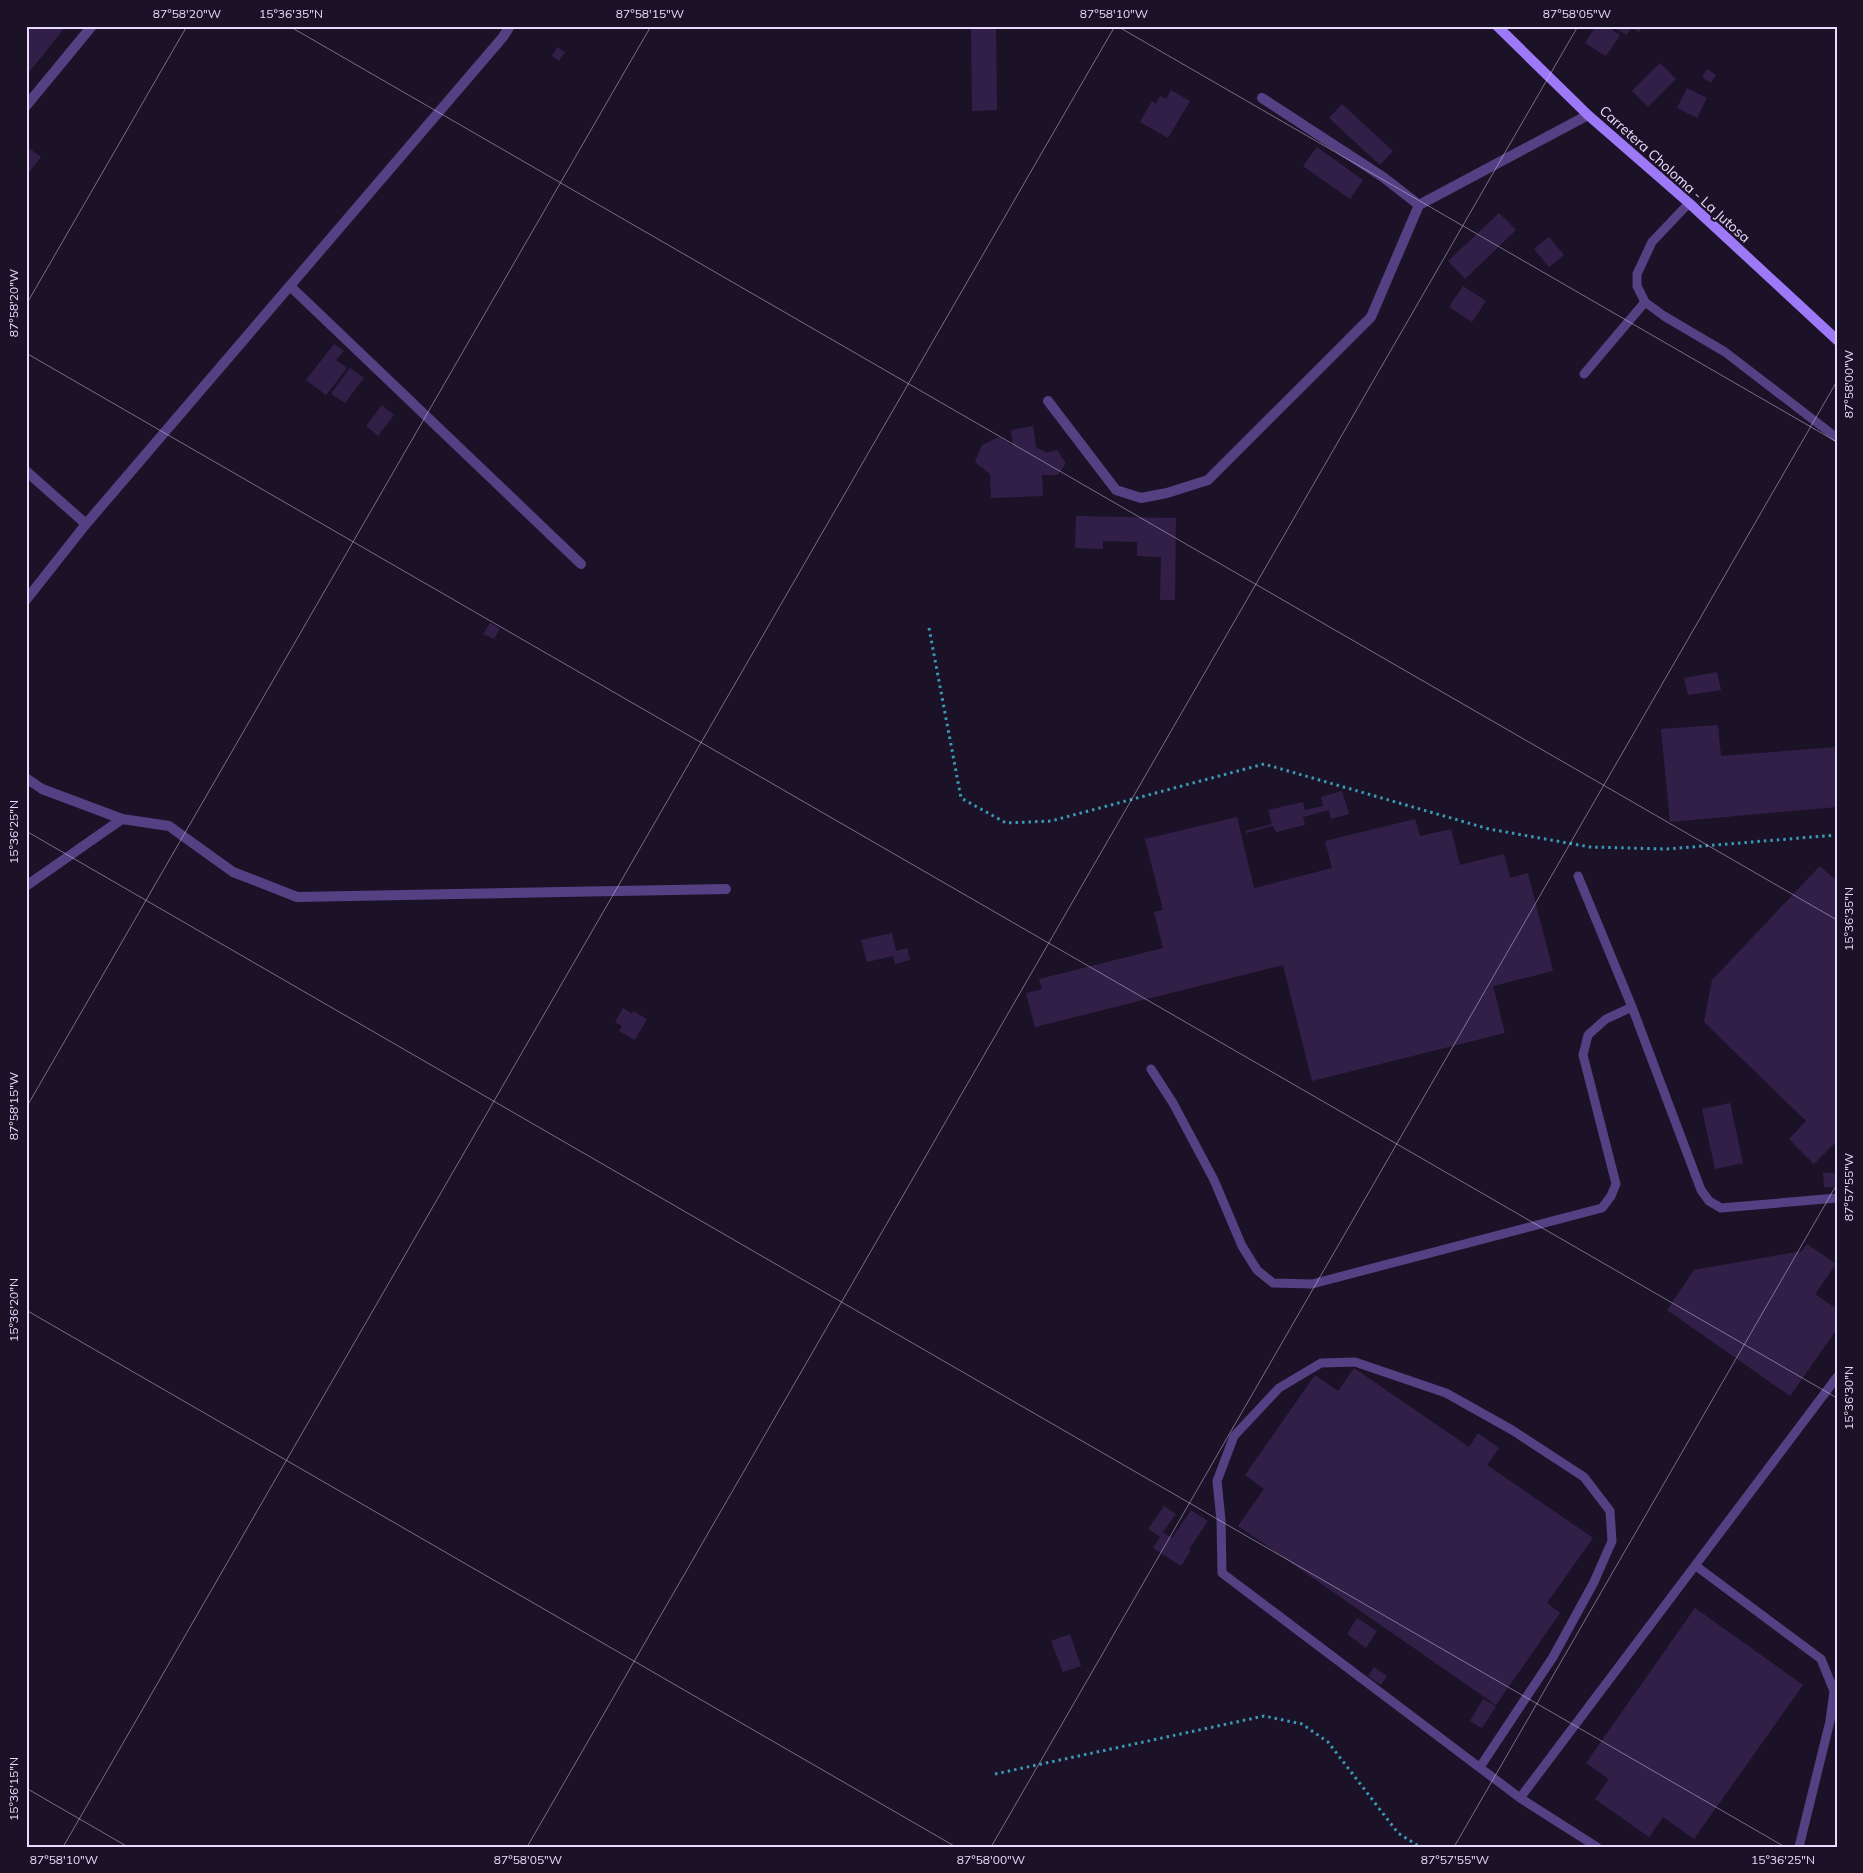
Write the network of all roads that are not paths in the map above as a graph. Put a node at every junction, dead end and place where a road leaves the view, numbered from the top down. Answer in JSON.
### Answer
{"nodes":[{"id":1,"x":92,"y":26,"type":"edge"},
{"id":2,"x":510,"y":26,"type":"edge"},
{"id":3,"x":1497,"y":26,"type":"edge"},
{"id":4,"x":1262,"y":98,"type":"dead end"},
{"id":5,"x":26,"y":106,"type":"edge"},
{"id":6,"x":1588,"y":115,"type":"junction"},
{"id":7,"x":1688,"y":203,"type":"junction"},
{"id":8,"x":1419,"y":205,"type":"junction"},
{"id":9,"x":290,"y":286,"type":"junction"},
{"id":10,"x":1645,"y":302,"type":"junction"},
{"id":11,"x":1837,"y":340,"type":"edge"},
{"id":12,"x":1584,"y":374,"type":"dead end"},
{"id":13,"x":1048,"y":401,"type":"dead end"},
{"id":14,"x":1837,"y":438,"type":"edge"},
{"id":15,"x":26,"y":471,"type":"edge"},
{"id":16,"x":86,"y":524,"type":"junction"},
{"id":17,"x":581,"y":564,"type":"dead end"},
{"id":18,"x":26,"y":600,"type":"edge"},
{"id":19,"x":26,"y":778,"type":"edge"},
{"id":20,"x":122,"y":819,"type":"junction"},
{"id":21,"x":1578,"y":876,"type":"dead end"},
{"id":22,"x":26,"y":886,"type":"edge"},
{"id":23,"x":726,"y":889,"type":"dead end"},
{"id":24,"x":1632,"y":1007,"type":"junction"},
{"id":25,"x":1151,"y":1069,"type":"dead end"},
{"id":26,"x":1837,"y":1198,"type":"edge"},
{"id":27,"x":1837,"y":1377,"type":"edge"},
{"id":28,"x":1696,"y":1566,"type":"junction"},
{"id":29,"x":1480,"y":1767,"type":"junction"},
{"id":30,"x":1520,"y":1798,"type":"junction"},
{"id":31,"x":1597,"y":1847,"type":"edge"},
{"id":32,"x":1800,"y":1847,"type":"edge"}],
"edges":[{"from":1,"to":5,"type":"street"},
{"from":2,"to":9,"type":"street"},
{"from":3,"to":6,"type":"street","name":"Carretera Choloma - La Jutosa"},
{"from":4,"to":8,"type":"street"},
{"from":6,"to":7,"type":"street","name":"Carretera Choloma - La Jutosa"},
{"from":6,"to":8,"type":"street"},
{"from":7,"to":10,"type":"lane"},
{"from":7,"to":11,"type":"street","name":"Carretera Choloma - La Jutosa"},
{"from":8,"to":13,"type":"street"},
{"from":9,"to":16,"type":"street"},
{"from":9,"to":17,"type":"street"},
{"from":10,"to":12,"type":"lane"},
{"from":10,"to":14,"type":"lane"},
{"from":15,"to":16,"type":"street"},
{"from":16,"to":18,"type":"street"},
{"from":19,"to":20,"type":"street"},
{"from":20,"to":22,"type":"street"},
{"from":20,"to":23,"type":"street"},
{"from":21,"to":24,"type":"lane"},
{"from":24,"to":25,"type":"lane"},
{"from":24,"to":26,"type":"lane"},
{"from":27,"to":28,"type":"lane"},
{"from":28,"to":30,"type":"lane"},
{"from":28,"to":32,"type":"lane"},
{"from":29,"to":29,"type":"lane"},
{"from":29,"to":30,"type":"lane"},
{"from":30,"to":31,"type":"lane"}]}
